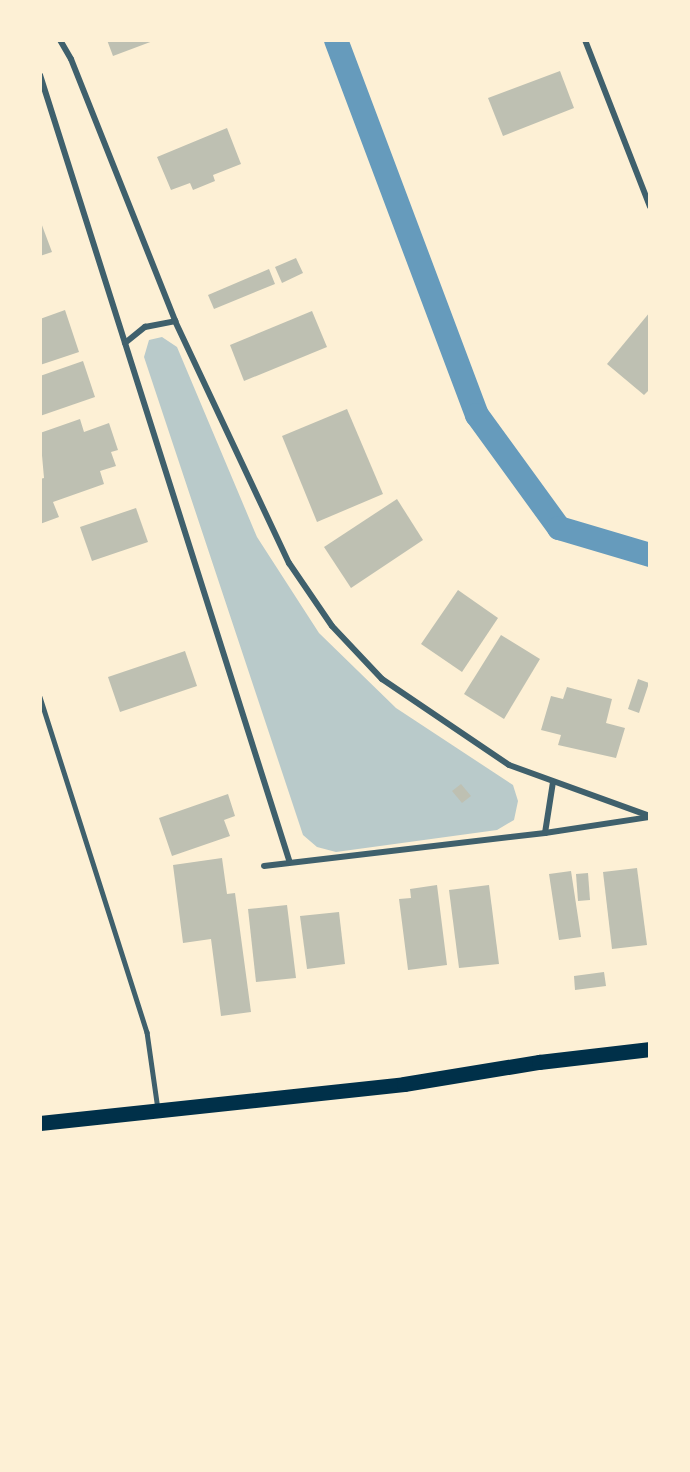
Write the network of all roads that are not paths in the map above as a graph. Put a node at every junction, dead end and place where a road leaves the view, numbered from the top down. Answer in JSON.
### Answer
{"nodes":[{"id":1,"x":60,"y":40,"type":"edge"},
{"id":2,"x":585,"y":40,"type":"edge"},
{"id":3,"x":40,"y":75,"type":"edge"},
{"id":4,"x":650,"y":207,"type":"edge"},
{"id":5,"x":175,"y":321,"type":"junction"},
{"id":6,"x":124,"y":343,"type":"junction"},
{"id":7,"x":40,"y":697,"type":"edge"},
{"id":8,"x":553,"y":782,"type":"junction"},
{"id":9,"x":650,"y":816,"type":"edge"},
{"id":10,"x":545,"y":833,"type":"junction"},
{"id":11,"x":289,"y":860,"type":"junction"},
{"id":12,"x":264,"y":866,"type":"dead end"},
{"id":13,"x":650,"y":1049,"type":"edge"},
{"id":14,"x":158,"y":1110,"type":"junction"},
{"id":15,"x":40,"y":1123,"type":"edge"}],
"edges":[{"from":1,"to":5,"type":"street"},
{"from":2,"to":4,"type":"street"},
{"from":3,"to":6,"type":"street"},
{"from":5,"to":6,"type":"street"},
{"from":5,"to":8,"type":"street"},
{"from":6,"to":11,"type":"street"},
{"from":7,"to":14,"type":"lane"},
{"from":8,"to":9,"type":"street"},
{"from":8,"to":10,"type":"street"},
{"from":9,"to":10,"type":"street"},
{"from":10,"to":11,"type":"street"},
{"from":11,"to":12,"type":"street"},
{"from":13,"to":14,"type":"main road"},
{"from":14,"to":15,"type":"main road"}]}
